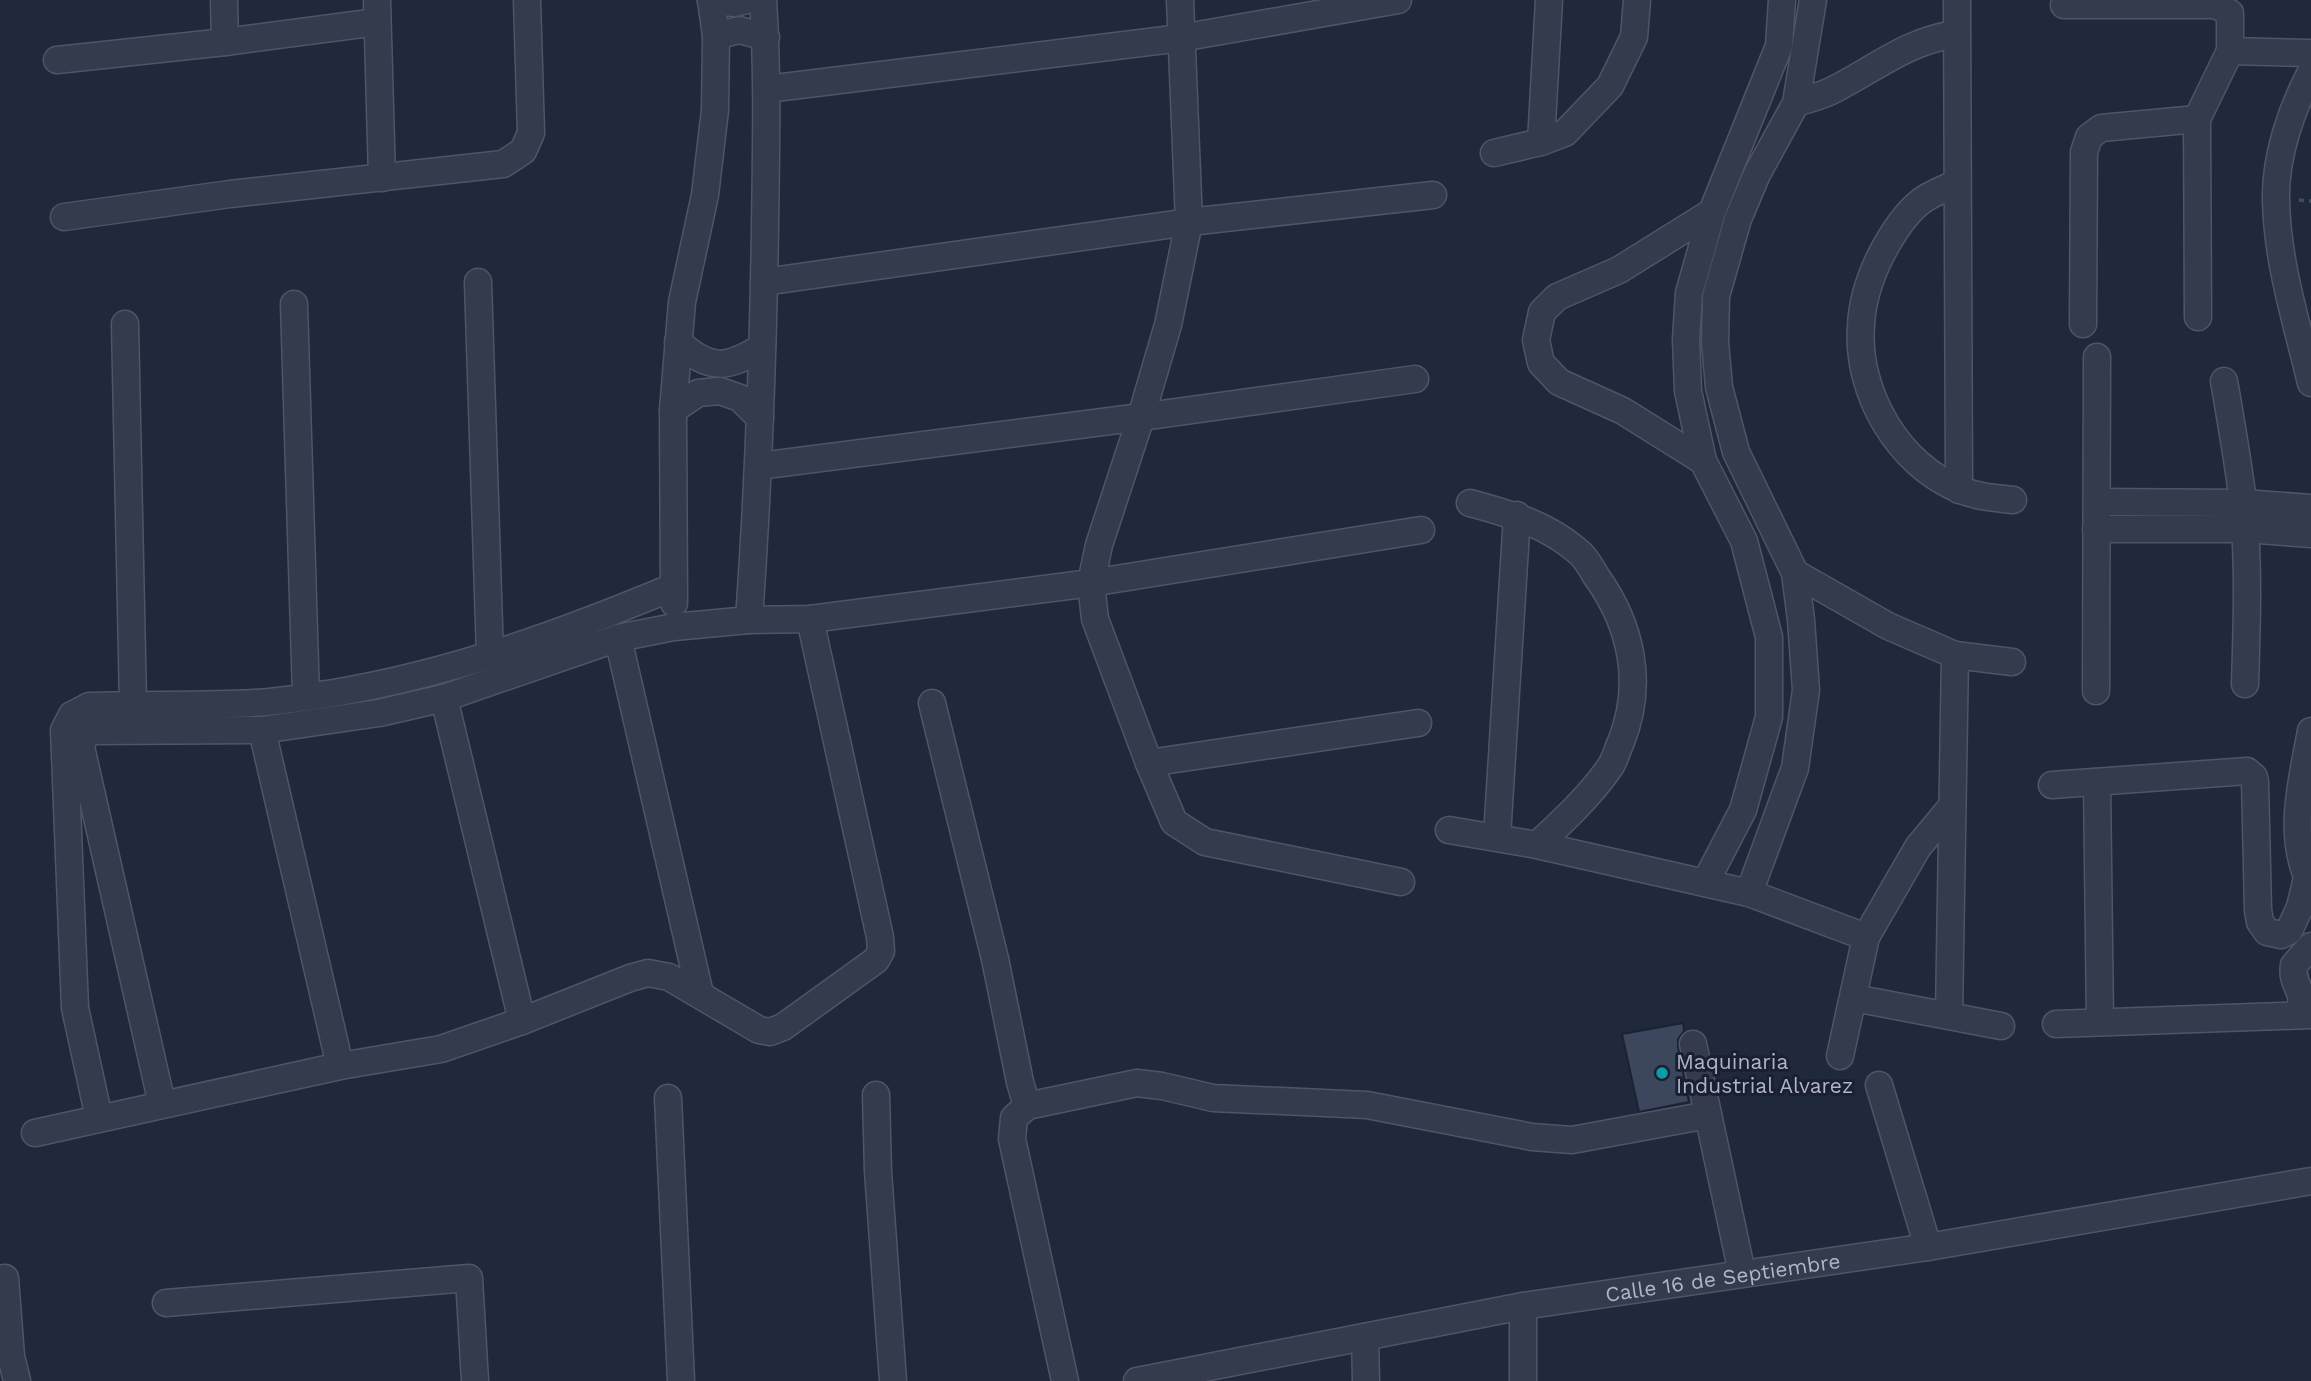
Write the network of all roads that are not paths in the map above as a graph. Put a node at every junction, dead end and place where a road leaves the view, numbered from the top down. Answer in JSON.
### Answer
{"nodes":[{"id":1,"x":224,"y":0,"type":"edge"},
{"id":2,"x":527,"y":0,"type":"edge"},
{"id":3,"x":747,"y":0,"type":"edge"},
{"id":4,"x":763,"y":0,"type":"edge"},
{"id":5,"x":1180,"y":0,"type":"edge"},
{"id":6,"x":1398,"y":0,"type":"edge"},
{"id":7,"x":1549,"y":0,"type":"edge"},
{"id":8,"x":1637,"y":0,"type":"edge"},
{"id":9,"x":1782,"y":0,"type":"edge"},
{"id":10,"x":1813,"y":0,"type":"edge"},
{"id":11,"x":1957,"y":0,"type":"edge"},
{"id":12,"x":711,"y":1,"type":"edge"},
{"id":13,"x":2064,"y":5,"type":"dead end"},
{"id":14,"x":377,"y":11,"type":"edge"},
{"id":15,"x":1957,"y":34,"type":"junction"},
{"id":16,"x":716,"y":36,"type":"junction"},
{"id":17,"x":765,"y":37,"type":"junction"},
{"id":18,"x":1181,"y":38,"type":"junction"},
{"id":19,"x":225,"y":42,"type":"junction"},
{"id":20,"x":2231,"y":51,"type":"junction"},
{"id":21,"x":2311,"y":53,"type":"edge"},
{"id":22,"x":57,"y":60,"type":"dead end"},
{"id":23,"x":2311,"y":72,"type":"edge"},
{"id":24,"x":767,"y":89,"type":"junction"},
{"id":25,"x":1796,"y":103,"type":"junction"},
{"id":26,"x":2197,"y":119,"type":"junction"},
{"id":27,"x":1541,"y":142,"type":"junction"},
{"id":28,"x":1494,"y":153,"type":"dead end"},
{"id":29,"x":1732,"y":163,"type":"junction"},
{"id":30,"x":1757,"y":174,"type":"junction"},
{"id":31,"x":382,"y":178,"type":"junction"},
{"id":32,"x":1957,"y":183,"type":"junction"},
{"id":33,"x":1433,"y":195,"type":"dead end"},
{"id":34,"x":1712,"y":212,"type":"junction"},
{"id":35,"x":64,"y":217,"type":"dead end"},
{"id":36,"x":1189,"y":222,"type":"junction"},
{"id":37,"x":478,"y":282,"type":"dead end"},
{"id":38,"x":764,"y":282,"type":"junction"},
{"id":39,"x":294,"y":304,"type":"dead end"},
{"id":40,"x":2198,"y":317,"type":"dead end"},
{"id":41,"x":125,"y":324,"type":"dead end"},
{"id":42,"x":2083,"y":324,"type":"dead end"},
{"id":43,"x":678,"y":342,"type":"junction"},
{"id":44,"x":762,"y":347,"type":"junction"},
{"id":45,"x":2096,"y":357,"type":"dead end"},
{"id":46,"x":1415,"y":379,"type":"dead end"},
{"id":47,"x":2224,"y":381,"type":"dead end"},
{"id":48,"x":2311,"y":383,"type":"edge"},
{"id":49,"x":673,"y":410,"type":"junction"},
{"id":50,"x":760,"y":418,"type":"junction"},
{"id":51,"x":1141,"y":418,"type":"junction"},
{"id":52,"x":1703,"y":461,"type":"junction"},
{"id":53,"x":759,"y":466,"type":"junction"},
{"id":54,"x":1959,"y":490,"type":"junction"},
{"id":55,"x":2013,"y":499,"type":"dead end"},
{"id":56,"x":1761,"y":502,"type":"junction"},
{"id":57,"x":2096,"y":502,"type":"junction"},
{"id":58,"x":1470,"y":503,"type":"dead end"},
{"id":59,"x":2311,"y":508,"type":"edge"},
{"id":60,"x":1517,"y":515,"type":"junction"},
{"id":61,"x":2244,"y":516,"type":"junction"},
{"id":62,"x":1732,"y":517,"type":"junction"},
{"id":63,"x":2293,"y":524,"type":"edge"},
{"id":64,"x":2096,"y":529,"type":"junction"},
{"id":65,"x":1421,"y":530,"type":"dead end"},
{"id":66,"x":1795,"y":573,"type":"junction"},
{"id":67,"x":1091,"y":583,"type":"junction"},
{"id":68,"x":673,"y":586,"type":"junction"},
{"id":69,"x":810,"y":619,"type":"junction"},
{"id":70,"x":749,"y":620,"type":"junction"},
{"id":71,"x":674,"y":627,"type":"junction"},
{"id":72,"x":618,"y":638,"type":"junction"},
{"id":73,"x":1955,"y":655,"type":"junction"},
{"id":74,"x":490,"y":656,"type":"junction"},
{"id":75,"x":2012,"y":662,"type":"dead end"},
{"id":76,"x":2245,"y":684,"type":"dead end"},
{"id":77,"x":374,"y":686,"type":"junction"},
{"id":78,"x":2096,"y":691,"type":"dead end"},
{"id":79,"x":306,"y":697,"type":"junction"},
{"id":80,"x":444,"y":698,"type":"junction"},
{"id":81,"x":932,"y":703,"type":"dead end"},
{"id":82,"x":133,"y":704,"type":"junction"},
{"id":83,"x":379,"y":713,"type":"junction"},
{"id":84,"x":81,"y":723,"type":"junction"},
{"id":85,"x":1418,"y":723,"type":"dead end"},
{"id":86,"x":262,"y":730,"type":"junction"},
{"id":87,"x":2311,"y":731,"type":"edge"},
{"id":88,"x":1149,"y":763,"type":"junction"},
{"id":89,"x":2097,"y":782,"type":"junction"},
{"id":90,"x":2052,"y":785,"type":"dead end"},
{"id":91,"x":1952,"y":806,"type":"junction"},
{"id":92,"x":1450,"y":830,"type":"dead end"},
{"id":93,"x":1497,"y":837,"type":"junction"},
{"id":94,"x":1537,"y":845,"type":"junction"},
{"id":95,"x":2309,"y":881,"type":"edge"},
{"id":96,"x":1401,"y":882,"type":"dead end"},
{"id":97,"x":1705,"y":883,"type":"junction"},
{"id":98,"x":1749,"y":893,"type":"junction"},
{"id":99,"x":2306,"y":936,"type":"edge"},
{"id":100,"x":1866,"y":937,"type":"junction"},
{"id":101,"x":700,"y":994,"type":"junction"},
{"id":102,"x":1854,"y":998,"type":"junction"},
{"id":103,"x":2303,"y":1015,"type":"edge"},
{"id":104,"x":1949,"y":1016,"type":"junction"},
{"id":105,"x":522,"y":1021,"type":"junction"},
{"id":106,"x":2100,"y":1022,"type":"junction"},
{"id":107,"x":2056,"y":1024,"type":"dead end"},
{"id":108,"x":2001,"y":1026,"type":"dead end"},
{"id":109,"x":1693,"y":1044,"type":"dead end"},
{"id":110,"x":1840,"y":1056,"type":"dead end"},
{"id":111,"x":340,"y":1066,"type":"junction"},
{"id":112,"x":1879,"y":1085,"type":"dead end"},
{"id":113,"x":876,"y":1095,"type":"dead end"},
{"id":114,"x":668,"y":1097,"type":"dead end"},
{"id":115,"x":162,"y":1104,"type":"junction"},
{"id":116,"x":1027,"y":1106,"type":"junction"},
{"id":117,"x":1708,"y":1115,"type":"junction"},
{"id":118,"x":99,"y":1118,"type":"junction"},
{"id":119,"x":35,"y":1133,"type":"dead end"},
{"id":120,"x":2311,"y":1181,"type":"edge"},
{"id":121,"x":1928,"y":1247,"type":"junction"},
{"id":122,"x":1742,"y":1273,"type":"junction"},
{"id":123,"x":5,"y":1278,"type":"dead end"},
{"id":124,"x":166,"y":1303,"type":"dead end"},
{"id":125,"x":1523,"y":1306,"type":"junction"},
{"id":126,"x":1365,"y":1337,"type":"junction"},
{"id":127,"x":17,"y":1381,"type":"edge"},
{"id":128,"x":475,"y":1381,"type":"edge"},
{"id":129,"x":681,"y":1381,"type":"edge"},
{"id":130,"x":893,"y":1381,"type":"edge"},
{"id":131,"x":1066,"y":1381,"type":"edge"},
{"id":132,"x":1137,"y":1381,"type":"edge"},
{"id":133,"x":1366,"y":1381,"type":"edge"},
{"id":134,"x":1523,"y":1381,"type":"edge"}],
"edges":[{"from":1,"to":19,"type":"street"},
{"from":2,"to":31,"type":"street"},
{"from":3,"to":12,"type":"street"},
{"from":4,"to":17,"type":"street"},
{"from":5,"to":18,"type":"street"},
{"from":6,"to":18,"type":"street"},
{"from":7,"to":27,"type":"street"},
{"from":8,"to":27,"type":"street"},
{"from":9,"to":29,"type":"street"},
{"from":10,"to":25,"type":"street"},
{"from":11,"to":15,"type":"street"},
{"from":12,"to":16,"type":"street"},
{"from":13,"to":20,"type":"street"},
{"from":14,"to":19,"type":"street"},
{"from":14,"to":31,"type":"street"},
{"from":15,"to":25,"type":"street"},
{"from":15,"to":32,"type":"street"},
{"from":16,"to":17,"type":"street"},
{"from":16,"to":43,"type":"street"},
{"from":17,"to":24,"type":"street"},
{"from":18,"to":24,"type":"street"},
{"from":18,"to":36,"type":"street"},
{"from":19,"to":22,"type":"street"},
{"from":20,"to":21,"type":"street"},
{"from":20,"to":26,"type":"street"},
{"from":23,"to":48,"type":"street"},
{"from":24,"to":38,"type":"street"},
{"from":25,"to":30,"type":"street"},
{"from":26,"to":40,"type":"street"},
{"from":26,"to":42,"type":"street"},
{"from":27,"to":28,"type":"street"},
{"from":29,"to":30,"type":"street"},
{"from":29,"to":34,"type":"street"},
{"from":30,"to":56,"type":"street"},
{"from":31,"to":35,"type":"street"},
{"from":32,"to":54,"type":"street"},
{"from":32,"to":54,"type":"street"},
{"from":33,"to":36,"type":"street"},
{"from":34,"to":52,"type":"street"},
{"from":34,"to":52,"type":"street"},
{"from":36,"to":38,"type":"street"},
{"from":36,"to":51,"type":"street"},
{"from":37,"to":74,"type":"street"},
{"from":38,"to":44,"type":"street"},
{"from":39,"to":79,"type":"street"},
{"from":41,"to":82,"type":"street"},
{"from":43,"to":44,"type":"street"},
{"from":43,"to":49,"type":"street"},
{"from":44,"to":50,"type":"street"},
{"from":45,"to":57,"type":"street"},
{"from":46,"to":51,"type":"street"},
{"from":47,"to":61,"type":"street"},
{"from":49,"to":50,"type":"street"},
{"from":49,"to":68,"type":"street"},
{"from":50,"to":53,"type":"street"},
{"from":51,"to":53,"type":"street"},
{"from":51,"to":67,"type":"street"},
{"from":52,"to":62,"type":"street"},
{"from":53,"to":70,"type":"street"},
{"from":54,"to":55,"type":"street"},
{"from":56,"to":62,"type":"street"},
{"from":56,"to":66,"type":"street"},
{"from":57,"to":61,"type":"street"},
{"from":57,"to":64,"type":"street"},
{"from":58,"to":60,"type":"street"},
{"from":59,"to":63,"type":"street"},
{"from":60,"to":93,"type":"street"},
{"from":60,"to":94,"type":"street"},
{"from":61,"to":63,"type":"street"},
{"from":61,"to":64,"type":"street"},
{"from":61,"to":76,"type":"street"},
{"from":62,"to":97,"type":"street"},
{"from":64,"to":78,"type":"street"},
{"from":65,"to":67,"type":"street"},
{"from":66,"to":73,"type":"street"},
{"from":66,"to":98,"type":"street"},
{"from":67,"to":69,"type":"street"},
{"from":67,"to":88,"type":"street"},
{"from":68,"to":71,"type":"street"},
{"from":68,"to":74,"type":"street"},
{"from":69,"to":70,"type":"street"},
{"from":69,"to":101,"type":"street"},
{"from":70,"to":71,"type":"street"},
{"from":71,"to":72,"type":"street"},
{"from":72,"to":80,"type":"street"},
{"from":72,"to":101,"type":"street"},
{"from":73,"to":75,"type":"street"},
{"from":73,"to":91,"type":"street"},
{"from":74,"to":77,"type":"street"},
{"from":77,"to":79,"type":"street"},
{"from":77,"to":83,"type":"street"},
{"from":79,"to":82,"type":"street"},
{"from":80,"to":83,"type":"street"},
{"from":80,"to":105,"type":"street"},
{"from":81,"to":116,"type":"street"},
{"from":82,"to":84,"type":"street"},
{"from":83,"to":86,"type":"street"},
{"from":84,"to":86,"type":"street"},
{"from":84,"to":115,"type":"street"},
{"from":84,"to":118,"type":"street"},
{"from":85,"to":88,"type":"street"},
{"from":86,"to":111,"type":"street"},
{"from":87,"to":95,"type":"street"},
{"from":88,"to":96,"type":"street"},
{"from":89,"to":90,"type":"street"},
{"from":89,"to":99,"type":"street"},
{"from":89,"to":106,"type":"street"},
{"from":91,"to":100,"type":"street"},
{"from":91,"to":104,"type":"street"},
{"from":92,"to":93,"type":"street"},
{"from":93,"to":94,"type":"street"},
{"from":94,"to":97,"type":"street"},
{"from":95,"to":99,"type":"street"},
{"from":97,"to":98,"type":"street"},
{"from":98,"to":100,"type":"street"},
{"from":99,"to":103,"type":"street"},
{"from":100,"to":102,"type":"street"},
{"from":101,"to":105,"type":"street"},
{"from":102,"to":104,"type":"street"},
{"from":102,"to":110,"type":"street"},
{"from":103,"to":106,"type":"street"},
{"from":104,"to":108,"type":"street"},
{"from":105,"to":111,"type":"street"},
{"from":106,"to":107,"type":"street"},
{"from":109,"to":117,"type":"street"},
{"from":111,"to":115,"type":"street"},
{"from":112,"to":121,"type":"street"},
{"from":113,"to":130,"type":"street"},
{"from":114,"to":129,"type":"street"},
{"from":115,"to":118,"type":"street"},
{"from":116,"to":117,"type":"street"},
{"from":116,"to":131,"type":"street"},
{"from":117,"to":122,"type":"street"},
{"from":118,"to":119,"type":"street"},
{"from":120,"to":121,"type":"street","name":"Calle 16 de Septiembre"},
{"from":121,"to":122,"type":"street","name":"Calle 16 de Septiembre"},
{"from":122,"to":125,"type":"street","name":"Calle 16 de Septiembre"},
{"from":123,"to":127,"type":"street"},
{"from":124,"to":128,"type":"street"},
{"from":125,"to":126,"type":"street","name":"Calle 16 de Septiembre"},
{"from":125,"to":134,"type":"street"},
{"from":126,"to":132,"type":"street","name":"Calle 16 de Septiembre"},
{"from":126,"to":133,"type":"street"}]}
